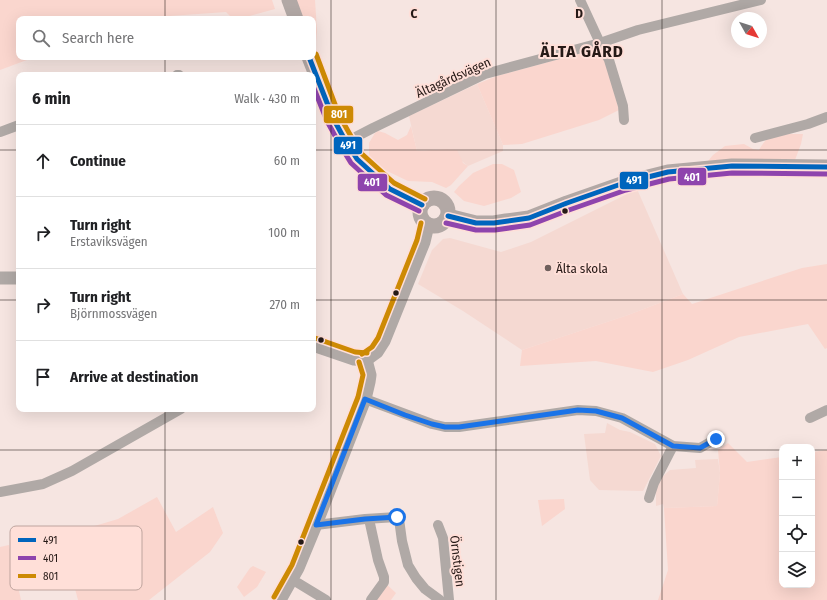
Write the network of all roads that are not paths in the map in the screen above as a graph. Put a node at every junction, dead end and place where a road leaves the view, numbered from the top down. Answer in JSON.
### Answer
{"nodes":[{"id":1,"x":289,"y":0,"type":"edge"},
{"id":2,"x":580,"y":0,"type":"edge"},
{"id":3,"x":761,"y":0,"type":"edge"},
{"id":4,"x":295,"y":16,"type":"edge"},
{"id":5,"x":600,"y":43,"type":"junction"},
{"id":6,"x":311,"y":60,"type":"edge"},
{"id":7,"x":316,"y":72,"type":"edge"},
{"id":8,"x":316,"y":73,"type":"edge"},
{"id":9,"x":827,"y":117,"type":"edge"},
{"id":10,"x":624,"y":120,"type":"dead end"},
{"id":11,"x":16,"y":126,"type":"edge"},
{"id":12,"x":0,"y":132,"type":"edge"},
{"id":13,"x":755,"y":138,"type":"dead end"},
{"id":14,"x":346,"y":142,"type":"junction"},
{"id":15,"x":827,"y":167,"type":"edge"},
{"id":16,"x":422,"y":205,"type":"junction"},
{"id":17,"x":448,"y":216,"type":"junction"},
{"id":18,"x":428,"y":225,"type":"junction"},
{"id":19,"x":0,"y":278,"type":"edge"},
{"id":20,"x":16,"y":278,"type":"edge"},
{"id":21,"x":316,"y":346,"type":"edge"},
{"id":22,"x":366,"y":360,"type":"junction"},
{"id":23,"x":365,"y":399,"type":"junction"},
{"id":24,"x":827,"y":410,"type":"edge"},
{"id":25,"x":176,"y":412,"type":"edge"},
{"id":26,"x":810,"y":418,"type":"dead end"},
{"id":27,"x":719,"y":438,"type":"dead end"},
{"id":28,"x":673,"y":446,"type":"junction"},
{"id":29,"x":0,"y":492,"type":"edge"},
{"id":30,"x":650,"y":498,"type":"dead end"},
{"id":31,"x":369,"y":519,"type":"junction"},
{"id":32,"x":316,"y":525,"type":"junction"},
{"id":33,"x":438,"y":525,"type":"dead end"},
{"id":34,"x":298,"y":583,"type":"dead end"},
{"id":35,"x":280,"y":600,"type":"edge"},
{"id":36,"x":326,"y":600,"type":"edge"},
{"id":37,"x":371,"y":600,"type":"edge"},
{"id":38,"x":440,"y":600,"type":"edge"},
{"id":39,"x":450,"y":600,"type":"edge"}],
"edges":[{"from":1,"to":4,"type":"main road"},
{"from":2,"to":5,"type":"street"},
{"from":3,"to":5,"type":"street","name":"Ältagårdsvägen"},
{"from":5,"to":10,"type":"street"},
{"from":5,"to":14,"type":"street","name":"Ältagårdsvägen"},
{"from":6,"to":7,"type":"main road"},
{"from":8,"to":14,"type":"main road"},
{"from":9,"to":13,"type":"street"},
{"from":11,"to":12,"type":"street"},
{"from":14,"to":16,"type":"main road"},
{"from":15,"to":17,"type":"main road"},
{"from":16,"to":17,"type":"main road"},
{"from":16,"to":18,"type":"main road"},
{"from":17,"to":18,"type":"main road"},
{"from":18,"to":22,"type":"street"},
{"from":19,"to":20,"type":"street"},
{"from":21,"to":22,"type":"street"},
{"from":22,"to":23,"type":"street"},
{"from":23,"to":28,"type":"street"},
{"from":23,"to":32,"type":"street"},
{"from":24,"to":26,"type":"street"},
{"from":25,"to":29,"type":"street"},
{"from":27,"to":28,"type":"street"},
{"from":28,"to":30,"type":"street"},
{"from":31,"to":32,"type":"street"},
{"from":31,"to":37,"type":"street"},
{"from":31,"to":38,"type":"street"},
{"from":32,"to":35,"type":"street"},
{"from":33,"to":39,"type":"street","name":"Örnstigen"},
{"from":34,"to":36,"type":"street"}]}
